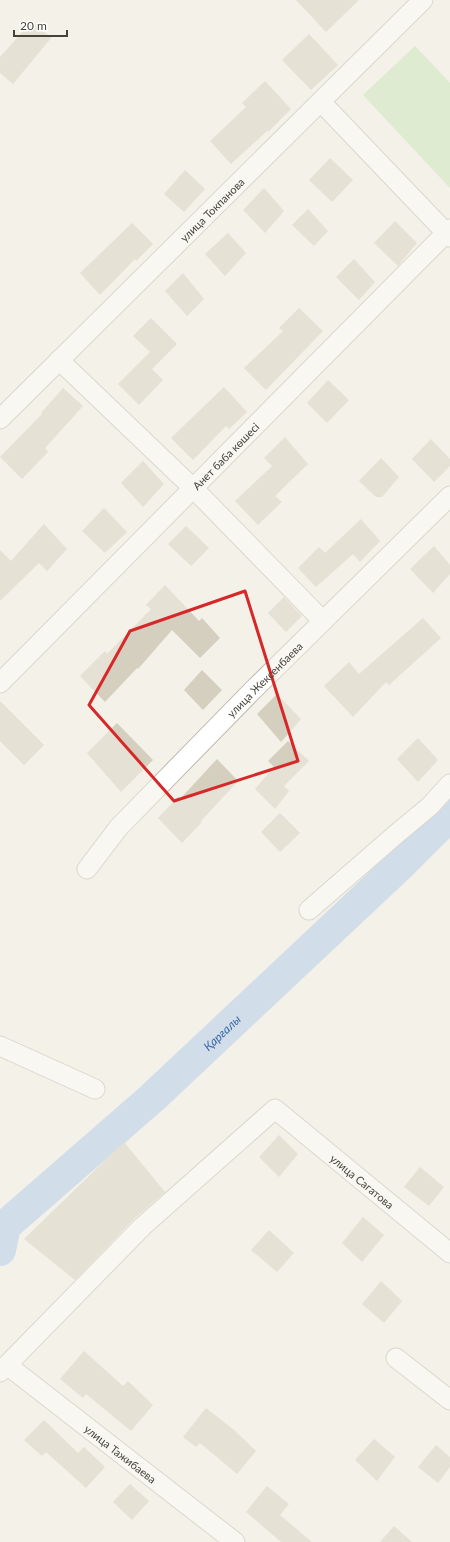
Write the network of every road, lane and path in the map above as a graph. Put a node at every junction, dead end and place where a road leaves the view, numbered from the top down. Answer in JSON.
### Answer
{"nodes":[{"id":1,"x":423,"y":0,"type":"edge"},
{"id":2,"x":321,"y":102,"type":"junction"},
{"id":3,"x":449,"y":233,"type":"edge"},
{"id":4,"x":59,"y":360,"type":"junction"},
{"id":5,"x":0,"y":419,"type":"edge"},
{"id":6,"x":193,"y":488,"type":"junction"},
{"id":7,"x":450,"y":496,"type":"edge"},
{"id":8,"x":324,"y":621,"type":"junction"},
{"id":9,"x":0,"y":683,"type":"edge"},
{"id":10,"x":450,"y":784,"type":"edge"},
{"id":11,"x":86,"y":870,"type":"dead end"},
{"id":12,"x":309,"y":910,"type":"dead end"},
{"id":13,"x":0,"y":1046,"type":"edge"},
{"id":14,"x":95,"y":1089,"type":"dead end"},
{"id":15,"x":450,"y":1254,"type":"edge"},
{"id":16,"x":396,"y":1358,"type":"dead end"},
{"id":17,"x":4,"y":1368,"type":"edge"},
{"id":18,"x":450,"y":1400,"type":"edge"},
{"id":19,"x":235,"y":1542,"type":"edge"}],
"edges":[{"from":1,"to":2,"type":"street","name":"улица Токпанова"},
{"from":2,"to":3,"type":"street"},
{"from":2,"to":4,"type":"street","name":"улица Токпанова"},
{"from":3,"to":6,"type":"street","name":"Анет баба көшесі"},
{"from":4,"to":5,"type":"street","name":"улица Токпанова"},
{"from":4,"to":6,"type":"street"},
{"from":6,"to":8,"type":"street"},
{"from":6,"to":9,"type":"street","name":"Анет баба көшесі"},
{"from":7,"to":8,"type":"street","name":"улица Жексенбаева"},
{"from":8,"to":11,"type":"street","name":"улица Жексенбаева"},
{"from":10,"to":12,"type":"street"},
{"from":13,"to":14,"type":"street"},
{"from":15,"to":17,"type":"street","name":"улица Сагатова"},
{"from":16,"to":18,"type":"street"},
{"from":17,"to":19,"type":"street","name":"улица Тажибаева"}]}
